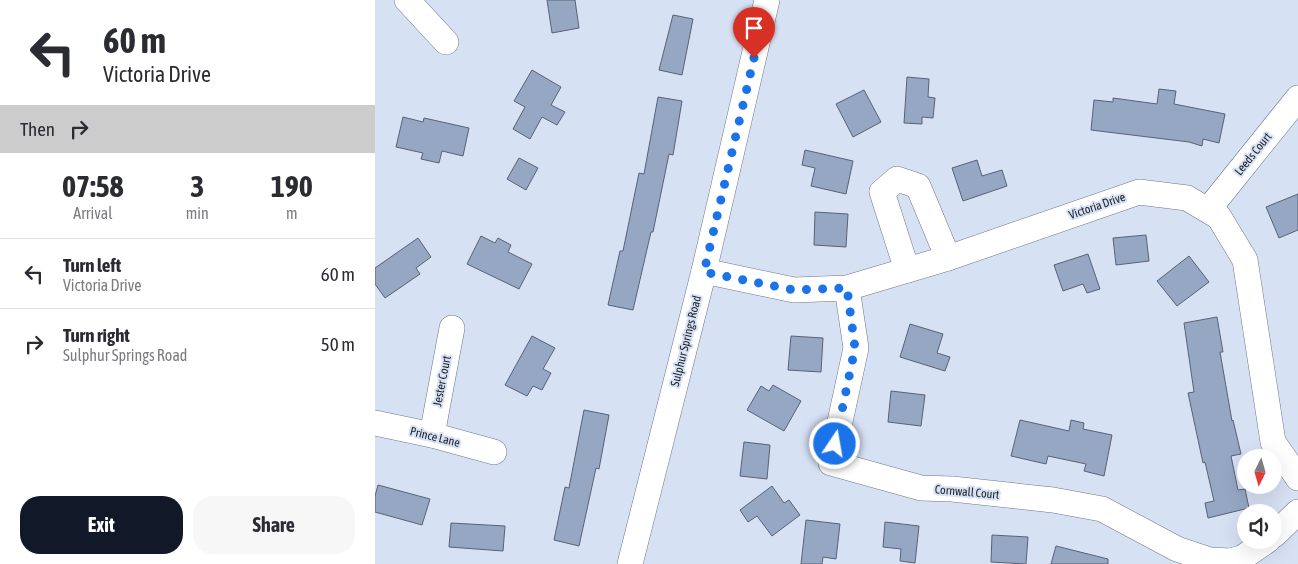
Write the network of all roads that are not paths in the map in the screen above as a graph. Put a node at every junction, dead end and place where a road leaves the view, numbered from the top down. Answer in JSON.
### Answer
{"nodes":[{"id":1,"x":407,"y":0,"type":"edge"},
{"id":2,"x":767,"y":0,"type":"edge"},
{"id":3,"x":446,"y":42,"type":"dead end"},
{"id":4,"x":1298,"y":98,"type":"edge"},
{"id":5,"x":1208,"y":210,"type":"junction"},
{"id":6,"x":948,"y":258,"type":"junction"},
{"id":7,"x":907,"y":270,"type":"junction"},
{"id":8,"x":704,"y":272,"type":"junction"},
{"id":9,"x":847,"y":288,"type":"junction"},
{"id":10,"x":453,"y":328,"type":"dead end"},
{"id":11,"x":375,"y":423,"type":"edge"},
{"id":12,"x":431,"y":435,"type":"junction"},
{"id":13,"x":494,"y":452,"type":"dead end"},
{"id":14,"x":1298,"y":478,"type":"edge"},
{"id":15,"x":1298,"y":512,"type":"edge"},
{"id":16,"x":1282,"y":527,"type":"edge"},
{"id":17,"x":1255,"y":549,"type":"edge"},
{"id":18,"x":630,"y":564,"type":"edge"}],
"edges":[{"from":1,"to":3,"type":"street"},
{"from":2,"to":8,"type":"street","name":"Sulphur Springs Road"},
{"from":4,"to":5,"type":"street","name":"Leeds Court"},
{"from":5,"to":6,"type":"street","name":"Victoria Drive"},
{"from":5,"to":14,"type":"street","name":"Victoria Drive"},
{"from":6,"to":7,"type":"street","name":"Victoria Drive"},
{"from":6,"to":7,"type":"street"},
{"from":7,"to":9,"type":"street","name":"Victoria Drive"},
{"from":8,"to":9,"type":"street","name":"Victoria Drive"},
{"from":8,"to":18,"type":"street","name":"Sulphur Springs Road"},
{"from":9,"to":17,"type":"street","name":"Cornwall Court"},
{"from":10,"to":12,"type":"street","name":"Jester Court"},
{"from":11,"to":12,"type":"street","name":"Prince Lane"},
{"from":12,"to":13,"type":"street","name":"Prince Lane"},
{"from":15,"to":16,"type":"street"}]}
